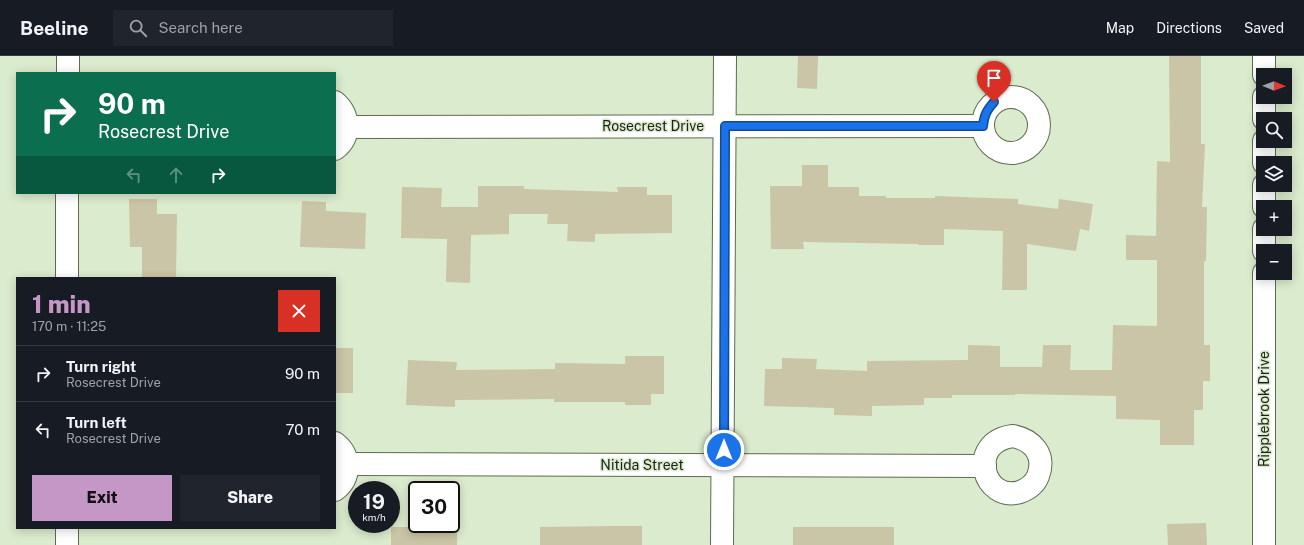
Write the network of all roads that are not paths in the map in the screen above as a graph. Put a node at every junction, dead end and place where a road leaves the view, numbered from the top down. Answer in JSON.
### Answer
{"nodes":[{"id":1,"x":68,"y":56,"type":"edge"},
{"id":2,"x":725,"y":56,"type":"edge"},
{"id":3,"x":1264,"y":56,"type":"edge"},
{"id":4,"x":1264,"y":68,"type":"edge"},
{"id":5,"x":68,"y":72,"type":"edge"},
{"id":6,"x":336,"y":103,"type":"edge"},
{"id":7,"x":725,"y":126,"type":"junction"},
{"id":8,"x":983,"y":126,"type":"dead end"},
{"id":9,"x":347,"y":127,"type":"junction"},
{"id":10,"x":336,"y":148,"type":"edge"},
{"id":11,"x":67,"y":194,"type":"edge"},
{"id":12,"x":67,"y":277,"type":"edge"},
{"id":13,"x":1264,"y":280,"type":"edge"},
{"id":14,"x":336,"y":444,"type":"edge"},
{"id":15,"x":347,"y":464,"type":"junction"},
{"id":16,"x":724,"y":465,"type":"junction"},
{"id":17,"x":985,"y":466,"type":"dead end"},
{"id":18,"x":336,"y":489,"type":"edge"},
{"id":19,"x":67,"y":529,"type":"edge"},
{"id":20,"x":67,"y":545,"type":"edge"},
{"id":21,"x":722,"y":545,"type":"edge"},
{"id":22,"x":1264,"y":545,"type":"edge"}],
"edges":[{"from":1,"to":5,"type":"street"},
{"from":2,"to":7,"type":"street"},
{"from":3,"to":4,"type":"street"},
{"from":6,"to":9,"type":"street"},
{"from":7,"to":8,"type":"street","name":"Rosecrest Drive"},
{"from":7,"to":9,"type":"street","name":"Rosecrest Drive"},
{"from":7,"to":16,"type":"street"},
{"from":9,"to":10,"type":"street"},
{"from":11,"to":12,"type":"street"},
{"from":13,"to":22,"type":"street","name":"Ripplebrook Drive"},
{"from":14,"to":15,"type":"street"},
{"from":15,"to":16,"type":"street","name":"Nitida Street"},
{"from":15,"to":18,"type":"street"},
{"from":16,"to":17,"type":"street","name":"Nitida Street"},
{"from":16,"to":21,"type":"street"},
{"from":19,"to":20,"type":"street"}]}
